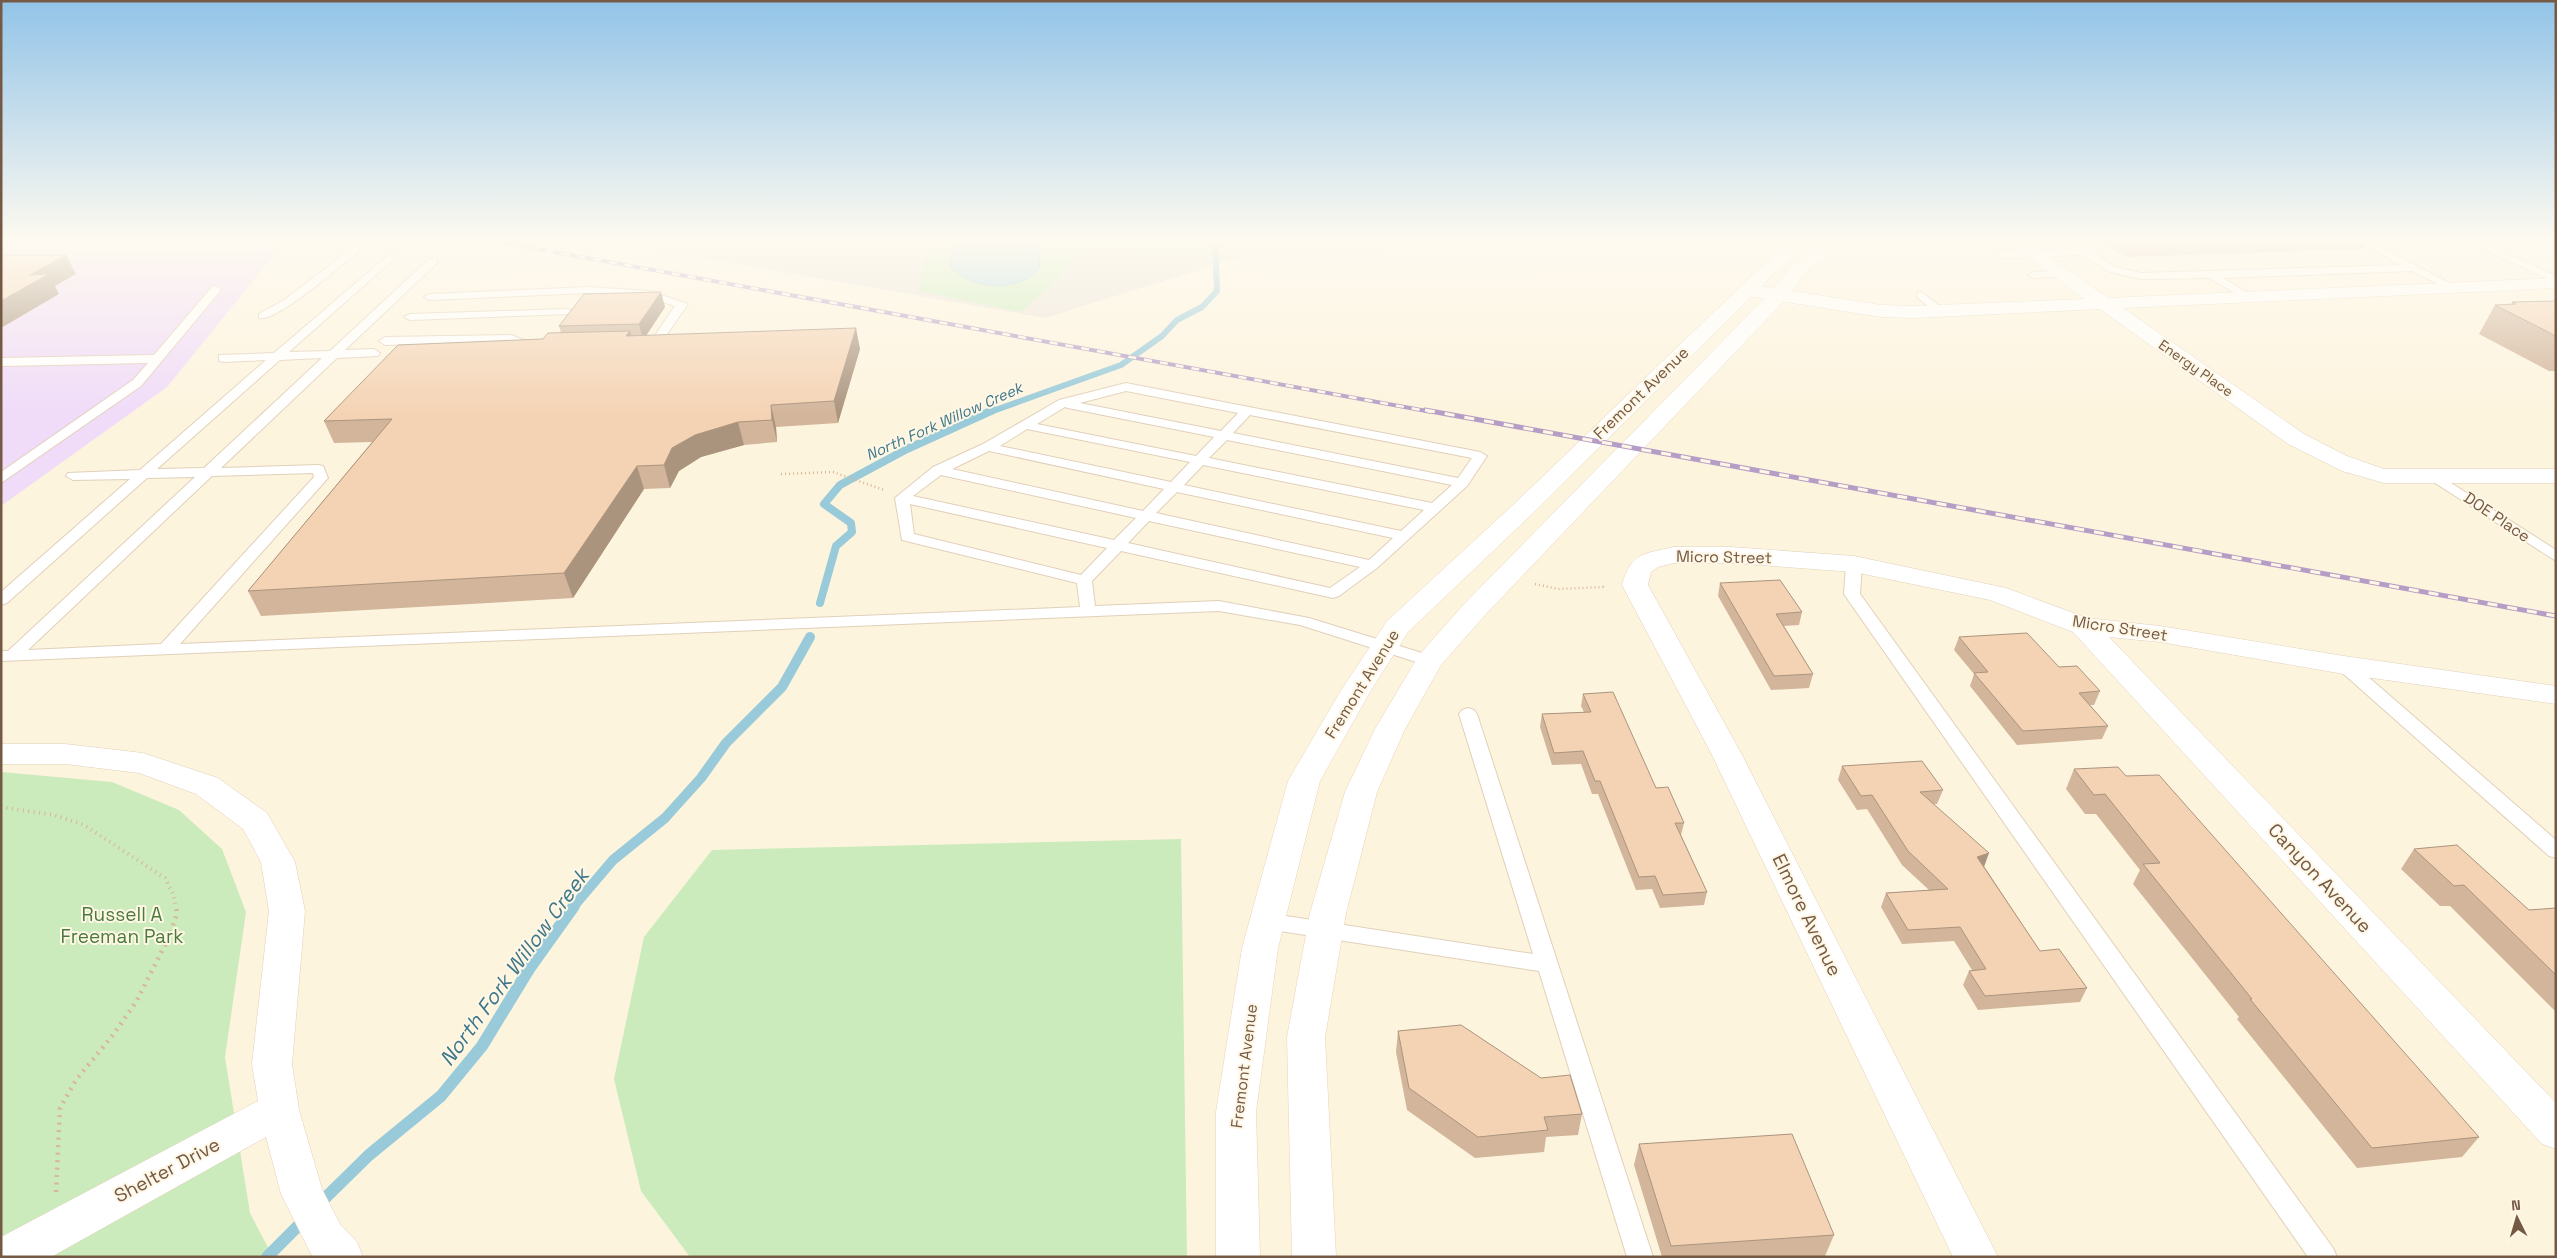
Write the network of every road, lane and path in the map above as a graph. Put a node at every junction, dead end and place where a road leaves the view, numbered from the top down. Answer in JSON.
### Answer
{"nodes":[{"id":1,"x":209,"y":298,"type":"edge"},
{"id":2,"x":293,"y":298,"type":"edge"},
{"id":3,"x":344,"y":298,"type":"edge"},
{"id":4,"x":394,"y":298,"type":"edge"},
{"id":5,"x":661,"y":298,"type":"edge"},
{"id":6,"x":1740,"y":298,"type":"edge"},
{"id":7,"x":1776,"y":298,"type":"edge"},
{"id":8,"x":1790,"y":298,"type":"edge"},
{"id":9,"x":1925,"y":298,"type":"edge"},
{"id":10,"x":2096,"y":298,"type":"edge"},
{"id":11,"x":2247,"y":298,"type":"joint"},
{"id":12,"x":2254,"y":298,"type":"edge"},
{"id":13,"x":2105,"y":304,"type":"junction"},
{"id":14,"x":1940,"y":310,"type":"junction"},
{"id":15,"x":568,"y":312,"type":"edge"},
{"id":16,"x":263,"y":316,"type":"dead end"},
{"id":17,"x":410,"y":317,"type":"dead end"},
{"id":18,"x":385,"y":342,"type":"dead end"},
{"id":19,"x":635,"y":345,"type":"edge"},
{"id":20,"x":547,"y":348,"type":"edge"},
{"id":21,"x":374,"y":352,"type":"dead end"},
{"id":22,"x":334,"y":354,"type":"junction"},
{"id":23,"x":278,"y":356,"type":"junction"},
{"id":24,"x":223,"y":358,"type":"dead end"},
{"id":25,"x":156,"y":359,"type":"junction"},
{"id":26,"x":1,"y":362,"type":"edge"},
{"id":27,"x":1063,"y":403,"type":"junction"},
{"id":28,"x":1247,"y":410,"type":"junction"},
{"id":29,"x":1025,"y":425,"type":"junction"},
{"id":30,"x":1222,"y":435,"type":"junction"},
{"id":31,"x":988,"y":448,"type":"junction"},
{"id":32,"x":2331,"y":459,"type":"joint"},
{"id":33,"x":1198,"y":460,"type":"junction"},
{"id":34,"x":938,"y":470,"type":"junction"},
{"id":35,"x":208,"y":472,"type":"junction"},
{"id":36,"x":144,"y":474,"type":"junction"},
{"id":37,"x":781,"y":474,"type":"dead end"},
{"id":38,"x":73,"y":476,"type":"dead end"},
{"id":39,"x":2556,"y":476,"type":"edge"},
{"id":40,"x":2438,"y":478,"type":"junction"},
{"id":41,"x":1,"y":479,"type":"edge"},
{"id":42,"x":1462,"y":483,"type":"junction"},
{"id":43,"x":1172,"y":487,"type":"junction"},
{"id":44,"x":886,"y":490,"type":"dead end"},
{"id":45,"x":902,"y":498,"type":"junction"},
{"id":46,"x":1435,"y":508,"type":"junction"},
{"id":47,"x":1145,"y":515,"type":"junction"},
{"id":48,"x":1405,"y":536,"type":"junction"},
{"id":49,"x":1116,"y":545,"type":"junction"},
{"id":50,"x":2556,"y":557,"type":"edge"},
{"id":51,"x":1854,"y":564,"type":"junction"},
{"id":52,"x":1372,"y":565,"type":"junction"},
{"id":53,"x":1638,"y":576,"type":"joint"},
{"id":54,"x":1084,"y":580,"type":"junction"},
{"id":55,"x":1529,"y":582,"type":"dead end"},
{"id":56,"x":1604,"y":590,"type":"dead end"},
{"id":57,"x":1,"y":600,"type":"edge"},
{"id":58,"x":1088,"y":610,"type":"junction"},
{"id":59,"x":2084,"y":626,"type":"junction"},
{"id":60,"x":1384,"y":648,"type":"junction"},
{"id":61,"x":166,"y":649,"type":"junction"},
{"id":62,"x":7,"y":655,"type":"edge"},
{"id":63,"x":1429,"y":660,"type":"junction"},
{"id":64,"x":2344,"y":666,"type":"junction"},
{"id":65,"x":2556,"y":695,"type":"edge"},
{"id":66,"x":1468,"y":714,"type":"dead end"},
{"id":67,"x":1,"y":754,"type":"edge"},
{"id":68,"x":1,"y":808,"type":"edge"},
{"id":69,"x":2556,"y":851,"type":"edge"},
{"id":70,"x":1267,"y":921,"type":"junction"},
{"id":71,"x":1325,"y":929,"type":"junction"},
{"id":72,"x":1548,"y":964,"type":"junction"},
{"id":73,"x":279,"y":1110,"type":"junction"},
{"id":74,"x":2556,"y":1131,"type":"edge"},
{"id":75,"x":55,"y":1215,"type":"junction"},
{"id":76,"x":333,"y":1247,"type":"edge"},
{"id":77,"x":8,"y":1257,"type":"edge"},
{"id":78,"x":1238,"y":1257,"type":"edge"},
{"id":79,"x":1314,"y":1257,"type":"edge"},
{"id":80,"x":1640,"y":1257,"type":"edge"},
{"id":81,"x":1976,"y":1257,"type":"edge"},
{"id":82,"x":2324,"y":1257,"type":"edge"}],
"edges":[{"from":1,"to":25,"type":"lane"},
{"from":2,"to":16,"type":"lane"},
{"from":3,"to":23,"type":"lane"},
{"from":4,"to":22,"type":"lane"},
{"from":5,"to":19,"type":"lane"},
{"from":6,"to":60,"type":"street","name":"Fremont Avenue"},
{"from":7,"to":63,"type":"street","name":"Fremont Avenue"},
{"from":8,"to":14,"type":"street"},
{"from":9,"to":14,"type":"lane"},
{"from":10,"to":13,"type":"street","name":"Energy Place"},
{"from":11,"to":12,"type":"street"},
{"from":11,"to":13,"type":"street"},
{"from":13,"to":14,"type":"street"},
{"from":13,"to":32,"type":"street","name":"Energy Place"},
{"from":15,"to":17,"type":"lane"},
{"from":18,"to":20,"type":"lane"},
{"from":21,"to":22,"type":"lane"},
{"from":22,"to":23,"type":"lane"},
{"from":22,"to":35,"type":"lane"},
{"from":23,"to":24,"type":"lane"},
{"from":23,"to":36,"type":"lane"},
{"from":25,"to":26,"type":"lane"},
{"from":25,"to":41,"type":"lane"},
{"from":27,"to":28,"type":"lane"},
{"from":27,"to":29,"type":"lane"},
{"from":27,"to":30,"type":"lane"},
{"from":28,"to":30,"type":"lane"},
{"from":28,"to":42,"type":"lane"},
{"from":29,"to":31,"type":"lane"},
{"from":29,"to":33,"type":"lane"},
{"from":30,"to":33,"type":"lane"},
{"from":30,"to":42,"type":"lane"},
{"from":31,"to":34,"type":"lane"},
{"from":31,"to":43,"type":"lane"},
{"from":32,"to":40,"type":"street","name":"DOE Place"},
{"from":33,"to":43,"type":"lane"},
{"from":33,"to":46,"type":"lane"},
{"from":34,"to":45,"type":"lane"},
{"from":34,"to":47,"type":"lane"},
{"from":35,"to":36,"type":"lane"},
{"from":35,"to":61,"type":"lane"},
{"from":35,"to":62,"type":"lane"},
{"from":36,"to":38,"type":"lane"},
{"from":36,"to":57,"type":"lane"},
{"from":37,"to":44,"type":"path"},
{"from":39,"to":40,"type":"street","name":"DOE Place"},
{"from":40,"to":50,"type":"lane","name":"DOE Place"},
{"from":42,"to":46,"type":"lane"},
{"from":43,"to":47,"type":"lane"},
{"from":43,"to":48,"type":"lane"},
{"from":45,"to":49,"type":"lane"},
{"from":45,"to":54,"type":"lane"},
{"from":46,"to":48,"type":"lane"},
{"from":47,"to":49,"type":"lane"},
{"from":47,"to":52,"type":"lane"},
{"from":48,"to":52,"type":"lane"},
{"from":49,"to":52,"type":"lane"},
{"from":49,"to":54,"type":"lane"},
{"from":51,"to":53,"type":"street","name":"Micro Street"},
{"from":51,"to":59,"type":"street","name":"Micro Street"},
{"from":51,"to":82,"type":"lane"},
{"from":53,"to":81,"type":"street","name":"Elmore Avenue"},
{"from":54,"to":58,"type":"lane"},
{"from":55,"to":56,"type":"path"},
{"from":58,"to":60,"type":"lane"},
{"from":58,"to":61,"type":"lane"},
{"from":59,"to":64,"type":"street","name":"Micro Street"},
{"from":59,"to":74,"type":"street","name":"Canyon Avenue"},
{"from":60,"to":63,"type":"lane"},
{"from":60,"to":70,"type":"street","name":"Fremont Avenue"},
{"from":61,"to":62,"type":"lane"},
{"from":63,"to":71,"type":"street","name":"Fremont Avenue"},
{"from":64,"to":65,"type":"street","name":"Micro Street"},
{"from":64,"to":69,"type":"lane"},
{"from":66,"to":72,"type":"lane"},
{"from":67,"to":73,"type":"street"},
{"from":68,"to":75,"type":"path"},
{"from":70,"to":71,"type":"lane"},
{"from":70,"to":78,"type":"street","name":"Fremont Avenue"},
{"from":71,"to":72,"type":"lane"},
{"from":71,"to":79,"type":"street","name":"Fremont Avenue"},
{"from":72,"to":80,"type":"lane"},
{"from":73,"to":75,"type":"street","name":"Shelter Drive"},
{"from":73,"to":76,"type":"street"},
{"from":75,"to":77,"type":"street","name":"Shelter Drive"}]}
